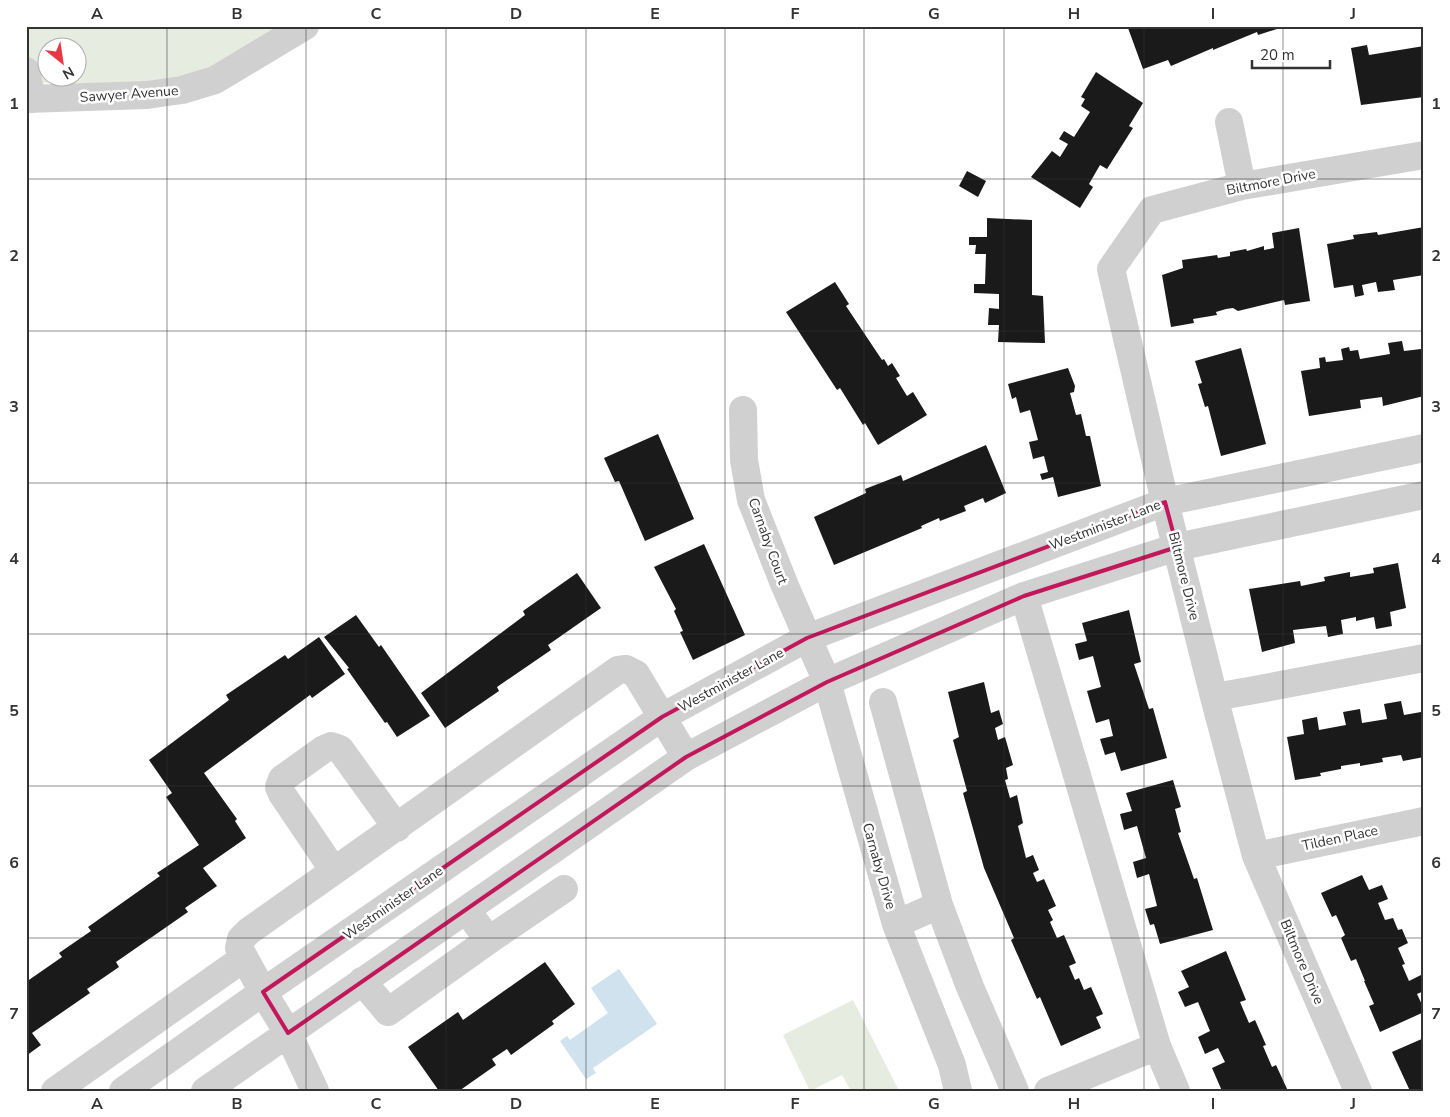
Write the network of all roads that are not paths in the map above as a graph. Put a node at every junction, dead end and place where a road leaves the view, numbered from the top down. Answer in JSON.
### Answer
{"nodes":[{"id":1,"x":305,"y":26,"type":"edge"},
{"id":2,"x":26,"y":71,"type":"edge"},
{"id":3,"x":29,"y":99,"type":"edge"},
{"id":4,"x":1229,"y":122,"type":"dead end"},
{"id":5,"x":1424,"y":155,"type":"edge"},
{"id":6,"x":1242,"y":186,"type":"junction"},
{"id":7,"x":743,"y":410,"type":"dead end"},
{"id":8,"x":1424,"y":448,"type":"edge"},
{"id":9,"x":1424,"y":495,"type":"edge"},
{"id":10,"x":1165,"y":502,"type":"junction"},
{"id":11,"x":1177,"y":547,"type":"junction"},
{"id":12,"x":1024,"y":596,"type":"junction"},
{"id":13,"x":807,"y":638,"type":"junction"},
{"id":14,"x":1424,"y":658,"type":"edge"},
{"id":15,"x":827,"y":682,"type":"junction"},
{"id":16,"x":1214,"y":697,"type":"junction"},
{"id":17,"x":883,"y":702,"type":"dead end"},
{"id":18,"x":662,"y":717,"type":"junction"},
{"id":19,"x":686,"y":756,"type":"junction"},
{"id":20,"x":1423,"y":823,"type":"edge"},
{"id":21,"x":397,"y":828,"type":"junction"},
{"id":22,"x":1256,"y":856,"type":"junction"},
{"id":23,"x":334,"y":872,"type":"junction"},
{"id":24,"x":564,"y":889,"type":"dead end"},
{"id":25,"x":939,"y":905,"type":"junction"},
{"id":26,"x":466,"y":910,"type":"junction"},
{"id":27,"x":896,"y":924,"type":"junction"},
{"id":28,"x":489,"y":940,"type":"junction"},
{"id":29,"x":244,"y":958,"type":"junction"},
{"id":30,"x":362,"y":981,"type":"junction"},
{"id":31,"x":263,"y":992,"type":"junction"},
{"id":32,"x":288,"y":1033,"type":"junction"},
{"id":33,"x":1157,"y":1046,"type":"junction"},
{"id":34,"x":55,"y":1091,"type":"edge"},
{"id":35,"x":123,"y":1091,"type":"edge"},
{"id":36,"x":205,"y":1091,"type":"edge"},
{"id":37,"x":316,"y":1091,"type":"edge"},
{"id":38,"x":958,"y":1091,"type":"edge"},
{"id":39,"x":1015,"y":1091,"type":"edge"},
{"id":40,"x":1048,"y":1091,"type":"edge"},
{"id":41,"x":1176,"y":1091,"type":"edge"},
{"id":42,"x":1358,"y":1091,"type":"edge"}],
"edges":[{"from":1,"to":3,"type":"street","name":"Sawyer Avenue"},
{"from":2,"to":3,"type":"street"},
{"from":4,"to":6,"type":"street"},
{"from":5,"to":6,"type":"street","name":"Biltmore Drive"},
{"from":6,"to":10,"type":"street","name":"Biltmore Drive"},
{"from":7,"to":13,"type":"street","name":"Carnaby Court"},
{"from":8,"to":10,"type":"street","name":"Westminister Lane"},
{"from":9,"to":11,"type":"street"},
{"from":10,"to":11,"type":"street","name":"Biltmore Drive"},
{"from":10,"to":13,"type":"street","name":"Westminister Lane"},
{"from":11,"to":12,"type":"street"},
{"from":11,"to":16,"type":"street","name":"Biltmore Drive"},
{"from":12,"to":15,"type":"street"},
{"from":12,"to":33,"type":"street"},
{"from":13,"to":15,"type":"street","name":"Carnaby Drive"},
{"from":13,"to":18,"type":"street","name":"Westminister Lane"},
{"from":14,"to":16,"type":"street"},
{"from":15,"to":19,"type":"street"},
{"from":15,"to":27,"type":"street","name":"Carnaby Drive"},
{"from":16,"to":22,"type":"street","name":"Biltmore Drive"},
{"from":17,"to":25,"type":"street"},
{"from":18,"to":19,"type":"street"},
{"from":18,"to":21,"type":"street"},
{"from":18,"to":31,"type":"street","name":"Westminister Lane"},
{"from":19,"to":26,"type":"street"},
{"from":20,"to":22,"type":"street","name":"Tilden Place"},
{"from":21,"to":23,"type":"street"},
{"from":21,"to":23,"type":"street"},
{"from":22,"to":42,"type":"street","name":"Biltmore Drive"},
{"from":23,"to":29,"type":"street"},
{"from":24,"to":28,"type":"street"},
{"from":25,"to":27,"type":"street"},
{"from":25,"to":39,"type":"street"},
{"from":26,"to":28,"type":"street"},
{"from":26,"to":30,"type":"street"},
{"from":27,"to":38,"type":"street","name":"Carnaby Drive"},
{"from":28,"to":30,"type":"street"},
{"from":29,"to":31,"type":"street"},
{"from":29,"to":34,"type":"street"},
{"from":30,"to":32,"type":"street"},
{"from":31,"to":32,"type":"street"},
{"from":31,"to":35,"type":"street","name":"Westminister Lane"},
{"from":32,"to":36,"type":"street"},
{"from":32,"to":37,"type":"street"},
{"from":33,"to":40,"type":"street"},
{"from":33,"to":41,"type":"street"}]}
